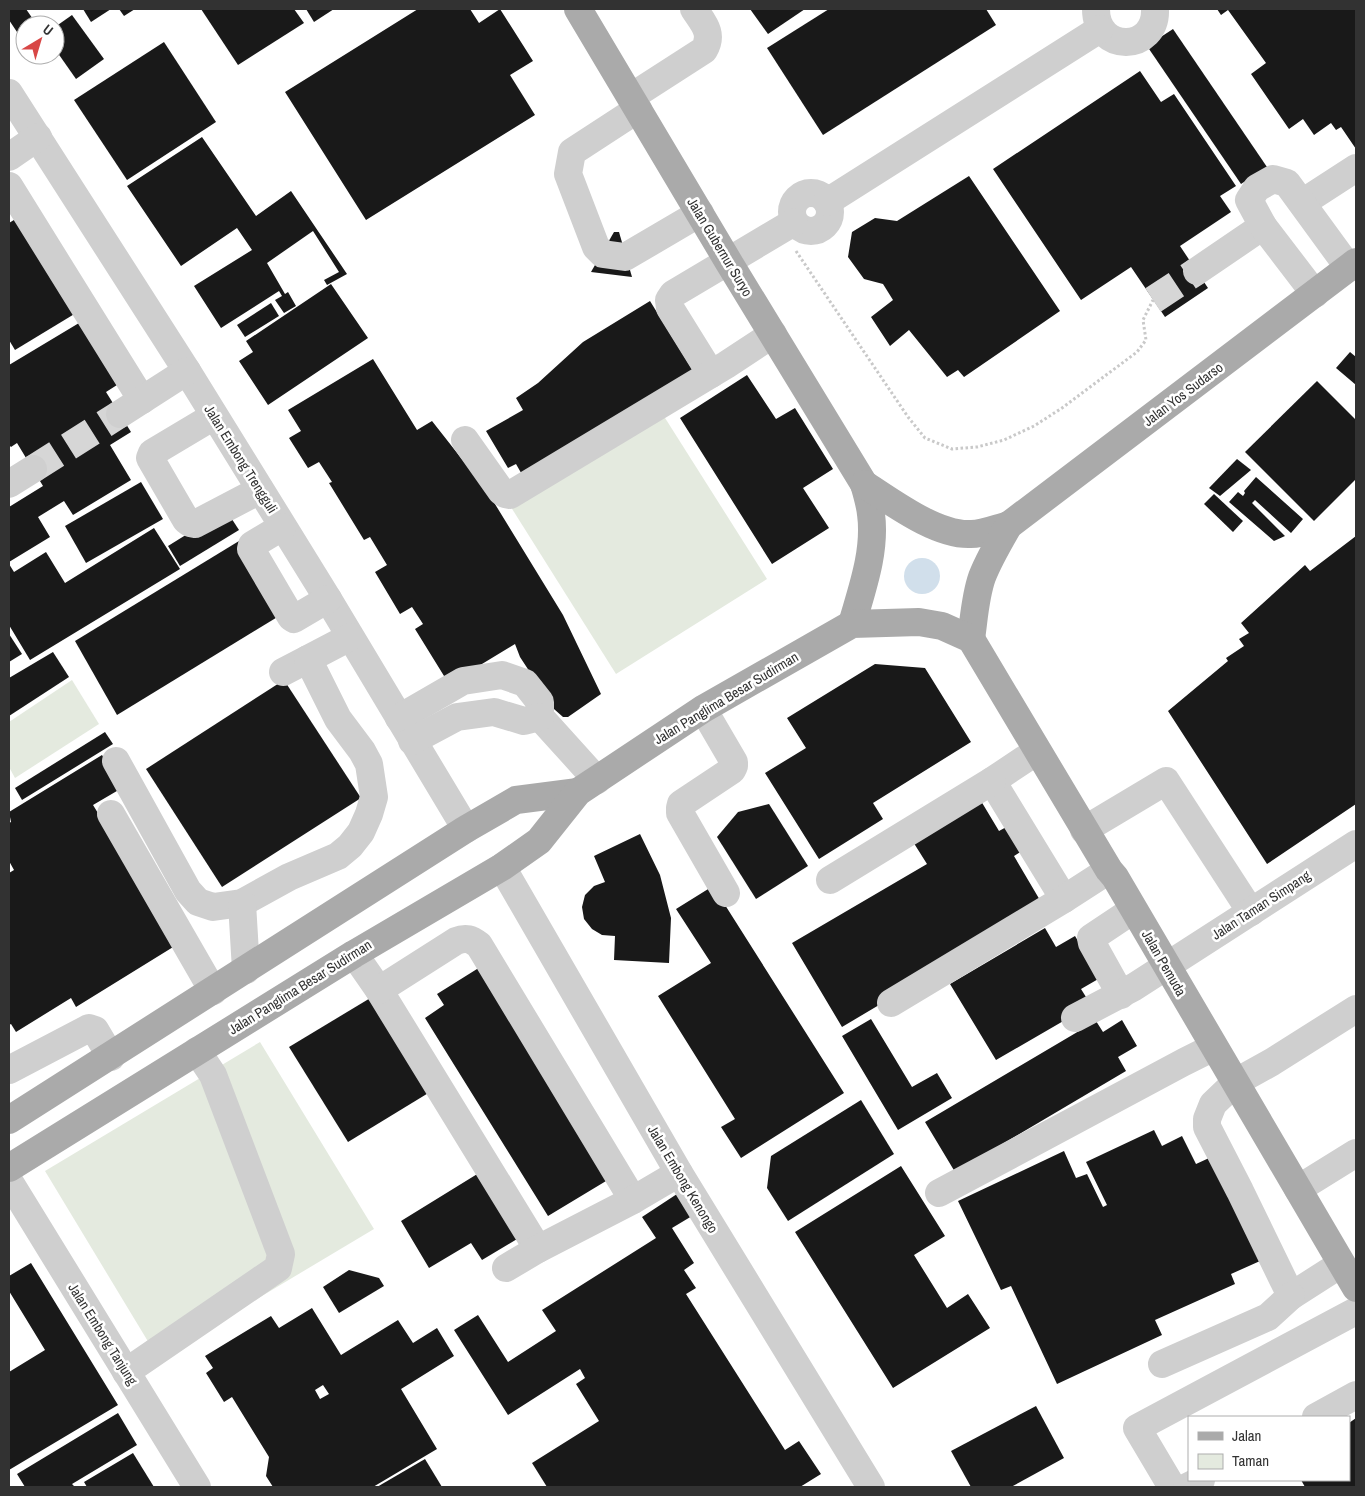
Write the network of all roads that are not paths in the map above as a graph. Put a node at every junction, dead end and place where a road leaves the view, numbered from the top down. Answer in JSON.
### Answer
{"nodes":[{"id":1,"x":578,"y":9,"type":"edge"},
{"id":2,"x":694,"y":9,"type":"edge"},
{"id":3,"x":1155,"y":9,"type":"edge"},
{"id":4,"x":1098,"y":19,"type":"edge"},
{"id":5,"x":9,"y":93,"type":"edge"},
{"id":6,"x":634,"y":103,"type":"junction"},
{"id":7,"x":38,"y":137,"type":"junction"},
{"id":8,"x":9,"y":157,"type":"edge"},
{"id":9,"x":1356,"y":168,"type":"edge"},
{"id":10,"x":9,"y":186,"type":"edge"},
{"id":11,"x":1302,"y":202,"type":"junction"},
{"id":12,"x":700,"y":213,"type":"junction"},
{"id":13,"x":1263,"y":226,"type":"junction"},
{"id":14,"x":728,"y":261,"type":"junction"},
{"id":15,"x":1353,"y":265,"type":"edge"},
{"id":16,"x":1197,"y":271,"type":"tunnel mouth"},
{"id":17,"x":1315,"y":294,"type":"junction"},
{"id":18,"x":773,"y":334,"type":"junction"},
{"id":19,"x":187,"y":371,"type":"junction"},
{"id":20,"x":711,"y":374,"type":"junction"},
{"id":21,"x":214,"y":416,"type":"junction"},
{"id":22,"x":465,"y":440,"type":"dead end"},
{"id":23,"x":33,"y":469,"type":"tunnel mouth"},
{"id":24,"x":9,"y":484,"type":"edge"},
{"id":25,"x":864,"y":484,"type":"junction"},
{"id":26,"x":260,"y":490,"type":"junction"},
{"id":27,"x":1009,"y":525,"type":"junction"},
{"id":28,"x":282,"y":527,"type":"junction"},
{"id":29,"x":328,"y":600,"type":"junction"},
{"id":30,"x":852,"y":624,"type":"junction"},
{"id":31,"x":350,"y":637,"type":"junction"},
{"id":32,"x":971,"y":639,"type":"junction"},
{"id":33,"x":308,"y":659,"type":"junction"},
{"id":34,"x":283,"y":672,"type":"dead end"},
{"id":35,"x":703,"y":709,"type":"junction"},
{"id":36,"x":540,"y":717,"type":"junction"},
{"id":37,"x":399,"y":718,"type":"junction"},
{"id":38,"x":412,"y":741,"type":"junction"},
{"id":39,"x":1037,"y":751,"type":"junction"},
{"id":40,"x":116,"y":762,"type":"dead end"},
{"id":41,"x":992,"y":781,"type":"junction"},
{"id":42,"x":587,"y":786,"type":"junction"},
{"id":43,"x":111,"y":814,"type":"dead end"},
{"id":44,"x":466,"y":830,"type":"junction"},
{"id":45,"x":1084,"y":830,"type":"junction"},
{"id":46,"x":1356,"y":844,"type":"edge"},
{"id":47,"x":502,"y":867,"type":"junction"},
{"id":48,"x":1109,"y":870,"type":"junction"},
{"id":49,"x":830,"y":880,"type":"dead end"},
{"id":50,"x":726,"y":893,"type":"dead end"},
{"id":51,"x":1064,"y":899,"type":"junction"},
{"id":52,"x":242,"y":903,"type":"junction"},
{"id":53,"x":1133,"y":910,"type":"junction"},
{"id":54,"x":1251,"y":912,"type":"junction"},
{"id":55,"x":354,"y":954,"type":"junction"},
{"id":56,"x":1166,"y":966,"type":"junction"},
{"id":57,"x":246,"y":970,"type":"junction"},
{"id":58,"x":379,"y":990,"type":"junction"},
{"id":59,"x":213,"y":991,"type":"junction"},
{"id":60,"x":1121,"y":995,"type":"junction"},
{"id":61,"x":891,"y":1003,"type":"dead end"},
{"id":62,"x":1356,"y":1009,"type":"edge"},
{"id":63,"x":1075,"y":1018,"type":"dead end"},
{"id":64,"x":1214,"y":1048,"type":"junction"},
{"id":65,"x":197,"y":1051,"type":"junction"},
{"id":66,"x":111,"y":1057,"type":"junction"},
{"id":67,"x":9,"y":1070,"type":"edge"},
{"id":68,"x":1236,"y":1082,"type":"junction"},
{"id":69,"x":9,"y":1120,"type":"edge"},
{"id":70,"x":1349,"y":1156,"type":"edge"},
{"id":71,"x":9,"y":1168,"type":"edge"},
{"id":72,"x":678,"y":1173,"type":"junction"},
{"id":73,"x":9,"y":1181,"type":"edge"},
{"id":74,"x":1296,"y":1186,"type":"junction"},
{"id":75,"x":939,"y":1193,"type":"dead end"},
{"id":76,"x":633,"y":1200,"type":"junction"},
{"id":77,"x":538,"y":1249,"type":"junction"},
{"id":78,"x":1341,"y":1264,"type":"junction"},
{"id":79,"x":506,"y":1268,"type":"dead end"},
{"id":80,"x":1356,"y":1288,"type":"edge"},
{"id":81,"x":1291,"y":1296,"type":"junction"},
{"id":82,"x":1356,"y":1311,"type":"edge"},
{"id":83,"x":1162,"y":1364,"type":"dead end"},
{"id":84,"x":126,"y":1372,"type":"junction"},
{"id":85,"x":1356,"y":1395,"type":"edge"},
{"id":86,"x":1318,"y":1416,"type":"edge"},
{"id":87,"x":1199,"y":1481,"type":"edge"},
{"id":88,"x":197,"y":1487,"type":"edge"},
{"id":89,"x":871,"y":1487,"type":"edge"},
{"id":90,"x":1172,"y":1487,"type":"edge"},
{"id":91,"x":1187,"y":1487,"type":"edge"}],
"edges":[{"from":1,"to":6,"type":"main road","name":"Jalan Gubernur Suryo"},
{"from":2,"to":6,"type":"street"},
{"from":3,"to":4,"type":"street"},
{"from":4,"to":14,"type":"street"},
{"from":5,"to":7,"type":"street","name":"Jalan Embong Trengguli"},
{"from":6,"to":12,"type":"main road","name":"Jalan Gubernur Suryo"},
{"from":6,"to":12,"type":"street"},
{"from":7,"to":8,"type":"street"},
{"from":7,"to":19,"type":"street","name":"Jalan Embong Trengguli"},
{"from":9,"to":11,"type":"street"},
{"from":10,"to":19,"type":"street"},
{"from":11,"to":13,"type":"street"},
{"from":11,"to":15,"type":"street"},
{"from":12,"to":14,"type":"main road","name":"Jalan Gubernur Suryo"},
{"from":13,"to":16,"type":"street"},
{"from":13,"to":17,"type":"street"},
{"from":14,"to":18,"type":"main road","name":"Jalan Gubernur Suryo"},
{"from":14,"to":20,"type":"street"},
{"from":15,"to":17,"type":"main road","name":"Jalan Yos Sudarso"},
{"from":17,"to":27,"type":"main road","name":"Jalan Yos Sudarso"},
{"from":18,"to":20,"type":"street"},
{"from":18,"to":25,"type":"main road","name":"Jalan Gubernur Suryo"},
{"from":19,"to":21,"type":"street","name":"Jalan Embong Trengguli"},
{"from":20,"to":22,"type":"street"},
{"from":21,"to":26,"type":"street","name":"Jalan Embong Trengguli"},
{"from":21,"to":26,"type":"street"},
{"from":23,"to":24,"type":"street"},
{"from":25,"to":27,"type":"main road","name":"Jalan Gubernur Suryo"},
{"from":25,"to":30,"type":"main road","name":"Jalan Gubernur Suryo"},
{"from":26,"to":28,"type":"street","name":"Jalan Embong Trengguli"},
{"from":27,"to":32,"type":"main road"},
{"from":28,"to":29,"type":"street","name":"Jalan Embong Trengguli"},
{"from":28,"to":29,"type":"street"},
{"from":29,"to":31,"type":"street","name":"Jalan Embong Trengguli"},
{"from":30,"to":32,"type":"main road"},
{"from":30,"to":35,"type":"main road","name":"Jalan Panglima Besar Sudirman"},
{"from":31,"to":33,"type":"street"},
{"from":31,"to":37,"type":"street","name":"Jalan Embong Trengguli"},
{"from":32,"to":39,"type":"main road","name":"Jalan Pemuda"},
{"from":33,"to":34,"type":"street"},
{"from":33,"to":52,"type":"street"},
{"from":35,"to":42,"type":"main road","name":"Jalan Panglima Besar Sudirman"},
{"from":35,"to":50,"type":"street"},
{"from":36,"to":37,"type":"street"},
{"from":36,"to":38,"type":"street"},
{"from":36,"to":42,"type":"street"},
{"from":37,"to":38,"type":"street","name":"Jalan Embong Trengguli"},
{"from":38,"to":44,"type":"street","name":"Jalan Embong Trengguli"},
{"from":39,"to":41,"type":"street"},
{"from":39,"to":45,"type":"main road","name":"Jalan Pemuda"},
{"from":40,"to":52,"type":"street"},
{"from":41,"to":49,"type":"street"},
{"from":41,"to":51,"type":"street"},
{"from":42,"to":44,"type":"main road","name":"Jalan Panglima Besar Sudirman"},
{"from":42,"to":47,"type":"main road","name":"Jalan Panglima Besar Sudirman"},
{"from":43,"to":59,"type":"street"},
{"from":44,"to":57,"type":"main road","name":"Jalan Panglima Besar Sudirman"},
{"from":45,"to":48,"type":"main road","name":"Jalan Pemuda"},
{"from":45,"to":54,"type":"street"},
{"from":46,"to":54,"type":"street","name":"Jalan Taman Simpang"},
{"from":47,"to":55,"type":"main road","name":"Jalan Panglima Besar Sudirman"},
{"from":47,"to":72,"type":"street","name":"Jalan Embong Kenongo"},
{"from":48,"to":51,"type":"street"},
{"from":48,"to":53,"type":"main road","name":"Jalan Pemuda"},
{"from":51,"to":61,"type":"street"},
{"from":52,"to":57,"type":"street"},
{"from":53,"to":56,"type":"main road","name":"Jalan Pemuda"},
{"from":53,"to":60,"type":"street"},
{"from":54,"to":56,"type":"street","name":"Jalan Taman Simpang"},
{"from":55,"to":58,"type":"street"},
{"from":55,"to":65,"type":"main road","name":"Jalan Panglima Besar Sudirman"},
{"from":56,"to":60,"type":"street","name":"Jalan Taman Simpang"},
{"from":56,"to":64,"type":"main road","name":"Jalan Pemuda"},
{"from":57,"to":59,"type":"main road","name":"Jalan Panglima Besar Sudirman"},
{"from":58,"to":76,"type":"street"},
{"from":58,"to":77,"type":"street"},
{"from":59,"to":66,"type":"main road","name":"Jalan Panglima Besar Sudirman"},
{"from":60,"to":63,"type":"street","name":"Jalan Taman Simpang"},
{"from":62,"to":68,"type":"street"},
{"from":64,"to":68,"type":"main road","name":"Jalan Pemuda"},
{"from":64,"to":75,"type":"street"},
{"from":65,"to":71,"type":"main road","name":"Jalan Panglima Besar Sudirman"},
{"from":65,"to":84,"type":"street"},
{"from":66,"to":67,"type":"street"},
{"from":66,"to":69,"type":"main road","name":"Jalan Panglima Besar Sudirman"},
{"from":68,"to":74,"type":"main road","name":"Jalan Pemuda"},
{"from":68,"to":81,"type":"street"},
{"from":70,"to":74,"type":"street"},
{"from":72,"to":76,"type":"street"},
{"from":72,"to":89,"type":"street","name":"Jalan Embong Kenongo"},
{"from":73,"to":84,"type":"street","name":"Jalan Embong Tanjung"},
{"from":74,"to":78,"type":"main road","name":"Jalan Pemuda"},
{"from":76,"to":77,"type":"street"},
{"from":77,"to":79,"type":"street"},
{"from":78,"to":80,"type":"main road","name":"Jalan Pemuda"},
{"from":78,"to":81,"type":"street"},
{"from":81,"to":83,"type":"street"},
{"from":82,"to":90,"type":"street"},
{"from":84,"to":88,"type":"street","name":"Jalan Embong Tanjung"},
{"from":85,"to":86,"type":"street"},
{"from":87,"to":91,"type":"street"}]}
